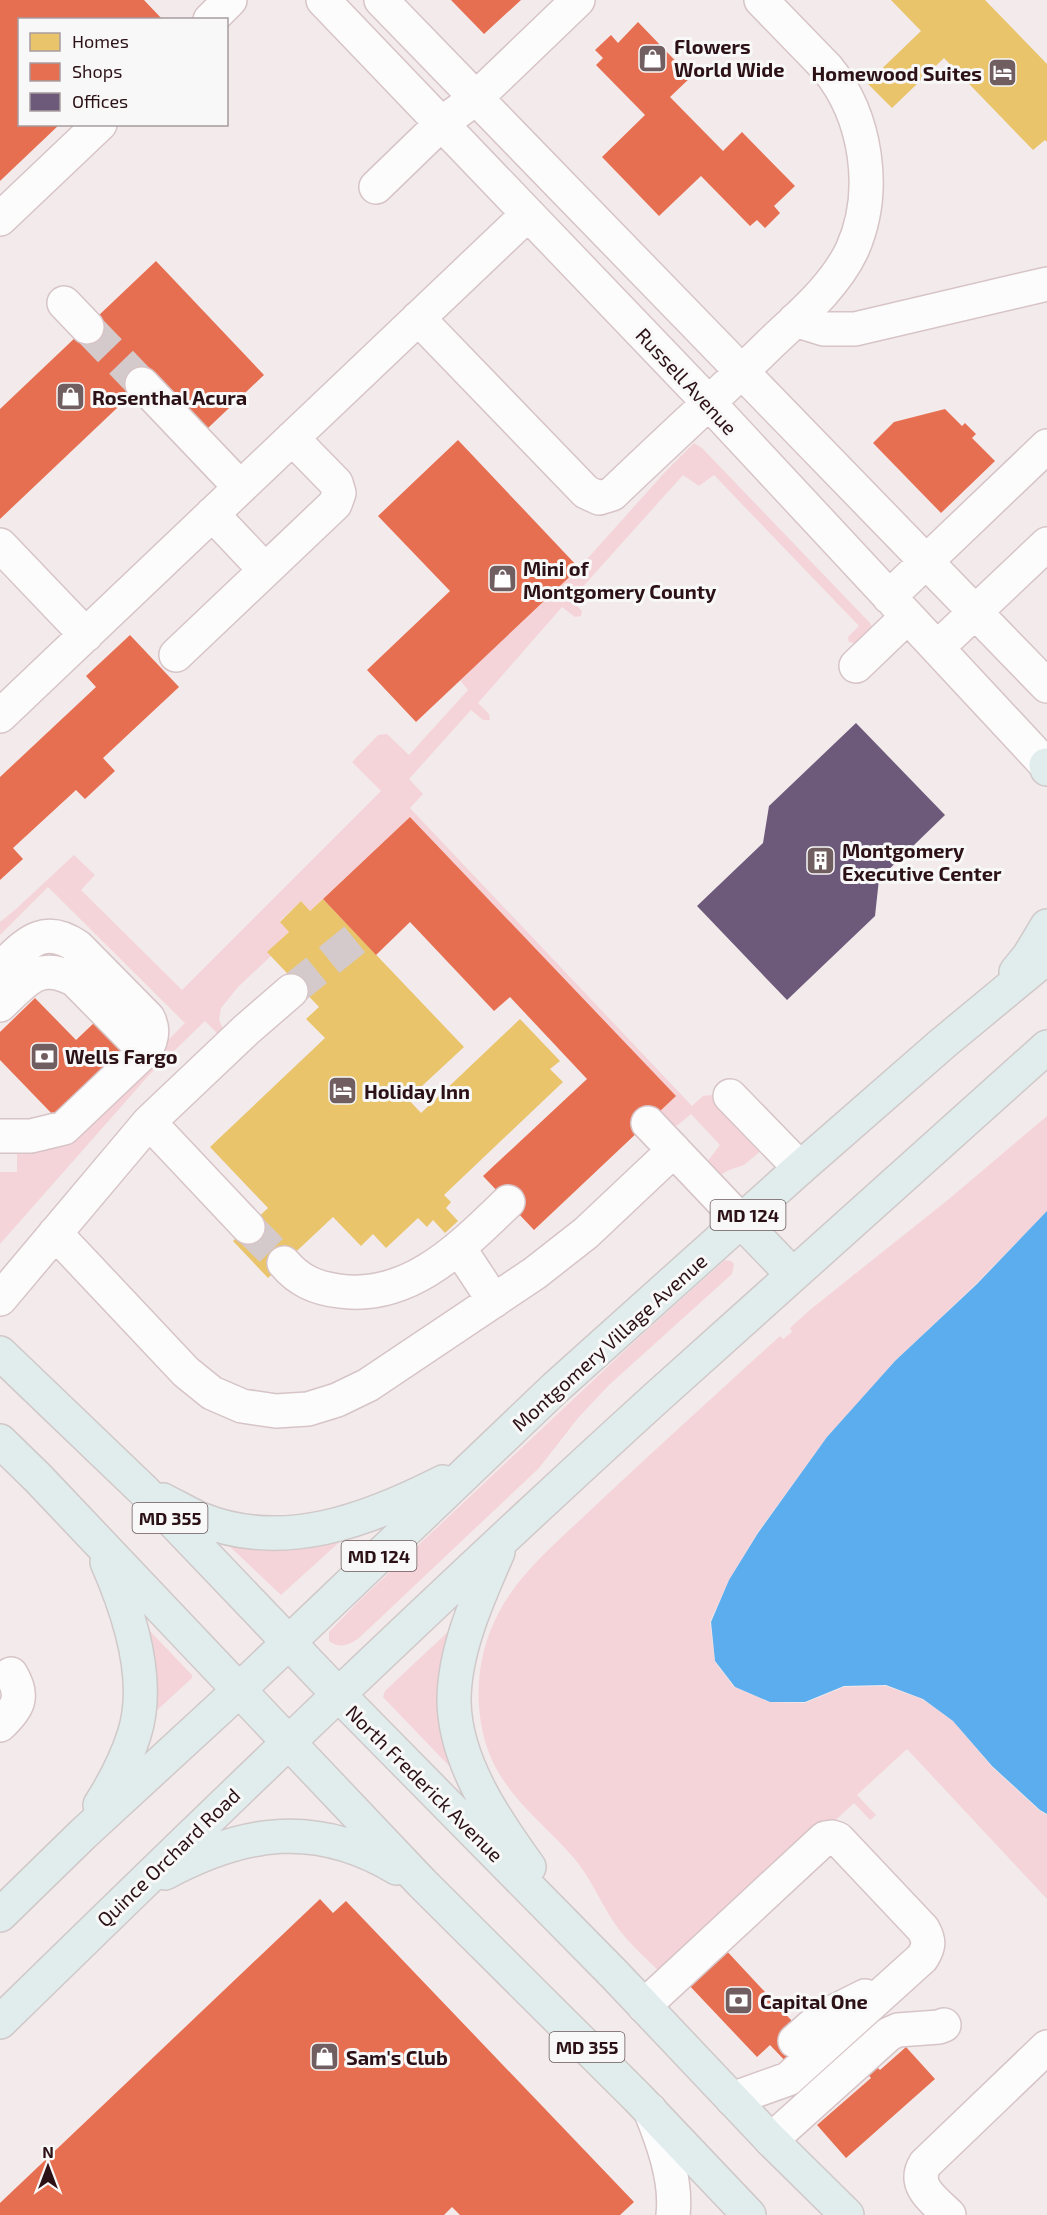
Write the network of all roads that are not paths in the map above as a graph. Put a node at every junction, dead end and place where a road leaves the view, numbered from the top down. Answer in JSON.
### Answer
{"nodes":[{"id":1,"x":230,"y":0,"type":"edge"},
{"id":2,"x":322,"y":0,"type":"edge"},
{"id":3,"x":381,"y":0,"type":"edge"},
{"id":4,"x":578,"y":0,"type":"edge"},
{"id":5,"x":761,"y":0,"type":"edge"},
{"id":6,"x":212,"y":18,"type":"edge"},
{"id":7,"x":476,"y":98,"type":"junction"},
{"id":8,"x":441,"y":124,"type":"junction"},
{"id":9,"x":98,"y":126,"type":"edge"},
{"id":10,"x":376,"y":186,"type":"dead end"},
{"id":11,"x":528,"y":214,"type":"junction"},
{"id":12,"x":0,"y":219,"type":"edge"},
{"id":13,"x":1047,"y":284,"type":"edge"},
{"id":14,"x":64,"y":303,"type":"dead end"},
{"id":15,"x":418,"y":318,"type":"junction"},
{"id":16,"x":795,"y":320,"type":"junction"},
{"id":17,"x":87,"y":327,"type":"tunnel mouth"},
{"id":18,"x":741,"y":372,"type":"junction"},
{"id":19,"x":142,"y":384,"type":"tunnel mouth"},
{"id":20,"x":709,"y":403,"type":"junction"},
{"id":21,"x":292,"y":438,"type":"junction"},
{"id":22,"x":1047,"y":446,"type":"edge"},
{"id":23,"x":240,"y":487,"type":"junction"},
{"id":24,"x":212,"y":514,"type":"junction"},
{"id":25,"x":1047,"y":544,"type":"edge"},
{"id":26,"x":0,"y":545,"type":"edge"},
{"id":27,"x":926,"y":561,"type":"junction"},
{"id":28,"x":265,"y":570,"type":"junction"},
{"id":29,"x":898,"y":607,"type":"junction"},
{"id":30,"x":975,"y":612,"type":"junction"},
{"id":31,"x":86,"y":634,"type":"junction"},
{"id":32,"x":938,"y":648,"type":"junction"},
{"id":33,"x":176,"y":655,"type":"dead end"},
{"id":34,"x":856,"y":666,"type":"dead end"},
{"id":35,"x":1047,"y":686,"type":"edge"},
{"id":36,"x":0,"y":716,"type":"edge"},
{"id":37,"x":1046,"y":767,"type":"edge"},
{"id":38,"x":1047,"y":926,"type":"edge"},
{"id":39,"x":1047,"y":957,"type":"edge"},
{"id":40,"x":0,"y":969,"type":"edge"},
{"id":41,"x":291,"y":991,"type":"tunnel mouth"},
{"id":42,"x":0,"y":1005,"type":"edge"},
{"id":43,"x":989,"y":1005,"type":"junction"},
{"id":44,"x":1047,"y":1047,"type":"edge"},
{"id":45,"x":145,"y":1051,"type":"junction"},
{"id":46,"x":730,"y":1096,"type":"dead end"},
{"id":47,"x":149,"y":1122,"type":"junction"},
{"id":48,"x":648,"y":1123,"type":"dead end"},
{"id":49,"x":0,"y":1136,"type":"edge"},
{"id":50,"x":674,"y":1150,"type":"junction"},
{"id":51,"x":800,"y":1168,"type":"junction"},
{"id":52,"x":508,"y":1202,"type":"dead end"},
{"id":53,"x":741,"y":1221,"type":"junction"},
{"id":54,"x":249,"y":1227,"type":"tunnel mouth"},
{"id":55,"x":55,"y":1233,"type":"junction"},
{"id":56,"x":459,"y":1248,"type":"junction"},
{"id":57,"x":284,"y":1263,"type":"tunnel mouth"},
{"id":58,"x":793,"y":1275,"type":"junction"},
{"id":59,"x":0,"y":1299,"type":"edge"},
{"id":60,"x":494,"y":1301,"type":"junction"},
{"id":61,"x":0,"y":1353,"type":"edge"},
{"id":62,"x":0,"y":1441,"type":"edge"},
{"id":63,"x":469,"y":1470,"type":"junction"},
{"id":64,"x":144,"y":1491,"type":"junction"},
{"id":65,"x":504,"y":1539,"type":"junction"},
{"id":66,"x":100,"y":1546,"type":"junction"},
{"id":67,"x":288,"y":1642,"type":"junction"},
{"id":68,"x":11,"y":1674,"type":"dead end"},
{"id":69,"x":238,"y":1690,"type":"junction"},
{"id":70,"x":338,"y":1694,"type":"junction"},
{"id":71,"x":0,"y":1725,"type":"edge"},
{"id":72,"x":287,"y":1742,"type":"junction"},
{"id":73,"x":83,"y":1834,"type":"junction"},
{"id":74,"x":422,"y":1883,"type":"junction"},
{"id":75,"x":135,"y":1889,"type":"junction"},
{"id":76,"x":0,"y":1916,"type":"edge"},
{"id":77,"x":614,"y":1974,"type":"junction"},
{"id":78,"x":896,"y":1981,"type":"junction"},
{"id":79,"x":644,"y":2006,"type":"junction"},
{"id":80,"x":0,"y":2022,"type":"edge"},
{"id":81,"x":944,"y":2025,"type":"dead end"},
{"id":82,"x":1047,"y":2047,"type":"edge"},
{"id":83,"x":732,"y":2099,"type":"junction"},
{"id":84,"x":650,"y":2110,"type":"junction"},
{"id":85,"x":771,"y":2140,"type":"junction"},
{"id":86,"x":673,"y":2215,"type":"edge"},
{"id":87,"x":749,"y":2215,"type":"edge"},
{"id":88,"x":847,"y":2215,"type":"edge"},
{"id":89,"x":949,"y":2215,"type":"edge"}],
"edges":[{"from":1,"to":6,"type":"street"},
{"from":2,"to":8,"type":"street","name":"Russell Avenue"},
{"from":3,"to":7,"type":"street"},
{"from":4,"to":7,"type":"street"},
{"from":5,"to":16,"type":"street"},
{"from":7,"to":8,"type":"street"},
{"from":7,"to":18,"type":"street"},
{"from":8,"to":10,"type":"street"},
{"from":8,"to":11,"type":"street","name":"Russell Avenue"},
{"from":9,"to":12,"type":"street"},
{"from":11,"to":15,"type":"street"},
{"from":11,"to":20,"type":"street","name":"Russell Avenue"},
{"from":13,"to":16,"type":"street"},
{"from":14,"to":17,"type":"street"},
{"from":15,"to":20,"type":"street"},
{"from":15,"to":21,"type":"street"},
{"from":16,"to":18,"type":"street"},
{"from":18,"to":20,"type":"street"},
{"from":18,"to":27,"type":"street"},
{"from":19,"to":23,"type":"street"},
{"from":20,"to":29,"type":"street","name":"Russell Avenue"},
{"from":21,"to":23,"type":"street"},
{"from":21,"to":28,"type":"street"},
{"from":22,"to":27,"type":"street"},
{"from":23,"to":24,"type":"street"},
{"from":24,"to":28,"type":"street"},
{"from":24,"to":31,"type":"street"},
{"from":25,"to":30,"type":"street"},
{"from":26,"to":31,"type":"street"},
{"from":27,"to":29,"type":"street"},
{"from":27,"to":30,"type":"street"},
{"from":28,"to":33,"type":"street"},
{"from":29,"to":32,"type":"street","name":"Russell Avenue"},
{"from":29,"to":34,"type":"street"},
{"from":30,"to":32,"type":"street"},
{"from":30,"to":35,"type":"street"},
{"from":31,"to":36,"type":"street"},
{"from":32,"to":37,"type":"street","name":"Russell Avenue"},
{"from":38,"to":43,"type":"main road"},
{"from":39,"to":43,"type":"main road","name":"Montgomery Village Avenue","number":"MD 124"},
{"from":40,"to":45,"type":"street"},
{"from":41,"to":47,"type":"street"},
{"from":42,"to":45,"type":"street"},
{"from":43,"to":51,"type":"main road","name":"Montgomery Village Avenue","number":"MD 124"},
{"from":44,"to":58,"type":"main road"},
{"from":45,"to":49,"type":"street"},
{"from":46,"to":51,"type":"street"},
{"from":47,"to":54,"type":"street"},
{"from":47,"to":55,"type":"street"},
{"from":48,"to":50,"type":"street"},
{"from":50,"to":53,"type":"street"},
{"from":50,"to":60,"type":"street"},
{"from":51,"to":53,"type":"main road","name":"Montgomery Village Avenue","number":"MD 124"},
{"from":52,"to":56,"type":"street"},
{"from":53,"to":58,"type":"main road"},
{"from":53,"to":63,"type":"main road","name":"Montgomery Village Avenue","number":"MD 124"},
{"from":55,"to":59,"type":"street"},
{"from":55,"to":60,"type":"street"},
{"from":56,"to":57,"type":"street"},
{"from":56,"to":60,"type":"street"},
{"from":58,"to":65,"type":"main road"},
{"from":61,"to":64,"type":"main road","name":"North Frederick Avenue","number":"MD 355"},
{"from":62,"to":66,"type":"main road","number":"MD 355"},
{"from":63,"to":64,"type":"main road"},
{"from":63,"to":67,"type":"main road","name":"Montgomery Village Avenue","number":"MD 124"},
{"from":64,"to":67,"type":"main road","name":"North Frederick Avenue","number":"MD 355"},
{"from":65,"to":70,"type":"main road"},
{"from":65,"to":77,"type":"main road"},
{"from":66,"to":69,"type":"main road","number":"MD 355"},
{"from":66,"to":73,"type":"main road"},
{"from":67,"to":69,"type":"main road","number":"MD 124"},
{"from":67,"to":70,"type":"main road","name":"North Frederick Avenue","number":"MD 355"},
{"from":68,"to":71,"type":"street"},
{"from":69,"to":72,"type":"main road","number":"MD 355"},
{"from":69,"to":73,"type":"main road","number":"MD 124"},
{"from":70,"to":72,"type":"main road","name":"Quince Orchard Road"},
{"from":70,"to":77,"type":"main road","name":"North Frederick Avenue","number":"MD 355"},
{"from":72,"to":74,"type":"main road","number":"MD 355"},
{"from":72,"to":75,"type":"main road","name":"Quince Orchard Road"},
{"from":73,"to":76,"type":"main road","number":"MD 124"},
{"from":74,"to":75,"type":"main road"},
{"from":74,"to":84,"type":"main road","number":"MD 355"},
{"from":75,"to":80,"type":"main road","name":"Quince Orchard Road"},
{"from":77,"to":79,"type":"main road","name":"North Frederick Avenue","number":"MD 355"},
{"from":78,"to":79,"type":"street"},
{"from":78,"to":83,"type":"street"},
{"from":78,"to":83,"type":"street"},
{"from":79,"to":83,"type":"main road","name":"North Frederick Avenue","number":"MD 355"},
{"from":81,"to":85,"type":"street"},
{"from":82,"to":89,"type":"street"},
{"from":83,"to":85,"type":"main road","name":"North Frederick Avenue","number":"MD 355"},
{"from":84,"to":86,"type":"street"},
{"from":84,"to":87,"type":"main road","number":"MD 355"},
{"from":85,"to":88,"type":"main road","name":"North Frederick Avenue","number":"MD 355"}]}
